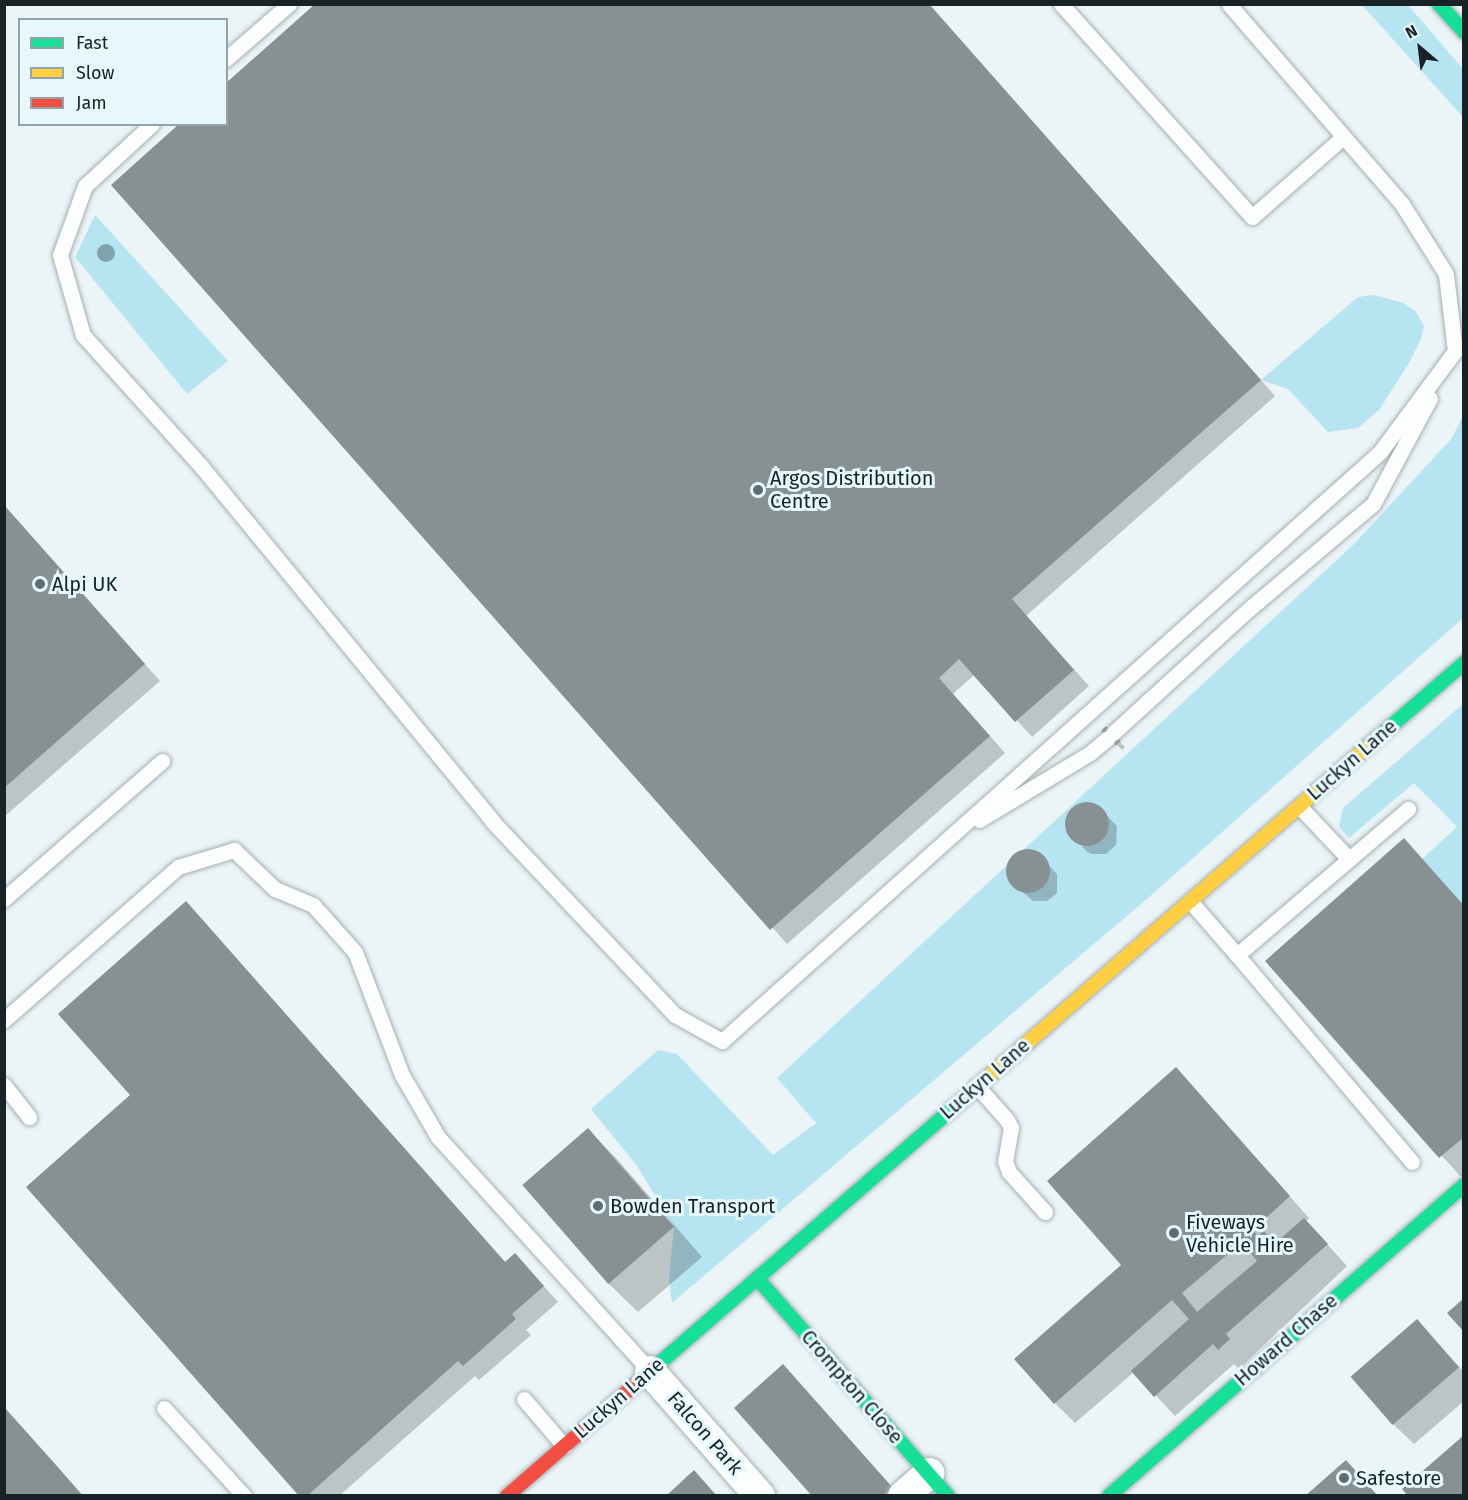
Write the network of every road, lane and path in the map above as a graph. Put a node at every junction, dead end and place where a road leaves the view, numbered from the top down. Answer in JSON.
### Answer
{"nodes":[{"id":1,"x":289,"y":4,"type":"edge"},
{"id":2,"x":1061,"y":4,"type":"edge"},
{"id":3,"x":1229,"y":4,"type":"edge"},
{"id":4,"x":1439,"y":4,"type":"edge"},
{"id":5,"x":1464,"y":32,"type":"edge"},
{"id":6,"x":228,"y":57,"type":"edge"},
{"id":7,"x":150,"y":126,"type":"edge"},
{"id":8,"x":1343,"y":136,"type":"junction"},
{"id":9,"x":1455,"y":351,"type":"junction"},
{"id":10,"x":1464,"y":663,"type":"edge"},
{"id":11,"x":162,"y":761,"type":"dead end"},
{"id":12,"x":1299,"y":806,"type":"junction"},
{"id":13,"x":1408,"y":809,"type":"dead end"},
{"id":14,"x":948,"y":839,"type":"junction"},
{"id":15,"x":1349,"y":860,"type":"junction"},
{"id":16,"x":4,"y":899,"type":"edge"},
{"id":17,"x":1190,"y":902,"type":"junction"},
{"id":18,"x":1237,"y":955,"type":"junction"},
{"id":19,"x":4,"y":1020,"type":"edge"},
{"id":20,"x":4,"y":1085,"type":"edge"},
{"id":21,"x":977,"y":1086,"type":"junction"},
{"id":22,"x":29,"y":1117,"type":"dead end"},
{"id":23,"x":1412,"y":1162,"type":"dead end"},
{"id":24,"x":1464,"y":1185,"type":"edge"},
{"id":25,"x":1045,"y":1212,"type":"dead end"},
{"id":26,"x":757,"y":1278,"type":"junction"},
{"id":27,"x":650,"y":1371,"type":"junction"},
{"id":28,"x":524,"y":1399,"type":"dead end"},
{"id":29,"x":164,"y":1408,"type":"dead end"},
{"id":30,"x":564,"y":1446,"type":"junction"},
{"id":31,"x":928,"y":1473,"type":"junction"},
{"id":32,"x":244,"y":1496,"type":"edge"},
{"id":33,"x":507,"y":1496,"type":"edge"},
{"id":34,"x":760,"y":1496,"type":"edge"},
{"id":35,"x":903,"y":1496,"type":"edge"},
{"id":36,"x":948,"y":1496,"type":"edge"},
{"id":37,"x":1109,"y":1496,"type":"edge"}],
"edges":[{"from":1,"to":6,"type":"lane"},
{"from":2,"to":8,"type":"lane"},
{"from":3,"to":8,"type":"lane"},
{"from":4,"to":5,"type":"street"},
{"from":7,"to":14,"type":"lane"},
{"from":8,"to":9,"type":"lane"},
{"from":9,"to":14,"type":"lane"},
{"from":9,"to":14,"type":"lane"},
{"from":10,"to":12,"type":"street","name":"Luckyn Lane"},
{"from":11,"to":16,"type":"lane"},
{"from":12,"to":15,"type":"lane"},
{"from":12,"to":17,"type":"street","name":"Luckyn Lane"},
{"from":13,"to":15,"type":"lane"},
{"from":15,"to":18,"type":"lane"},
{"from":17,"to":18,"type":"lane"},
{"from":17,"to":21,"type":"street","name":"Luckyn Lane"},
{"from":18,"to":23,"type":"lane"},
{"from":19,"to":27,"type":"lane"},
{"from":20,"to":22,"type":"lane"},
{"from":21,"to":25,"type":"lane"},
{"from":21,"to":26,"type":"street","name":"Luckyn Lane"},
{"from":24,"to":37,"type":"street","name":"Howard Chase"},
{"from":26,"to":27,"type":"street","name":"Luckyn Lane"},
{"from":26,"to":31,"type":"street","name":"Crompton Close"},
{"from":27,"to":30,"type":"street","name":"Luckyn Lane"},
{"from":27,"to":34,"type":"street","name":"Falcon Park"},
{"from":28,"to":30,"type":"lane"},
{"from":29,"to":32,"type":"lane"},
{"from":30,"to":33,"type":"street","name":"Luckyn Lane"},
{"from":31,"to":35,"type":"street"},
{"from":31,"to":36,"type":"street","name":"Crompton Close"}]}
